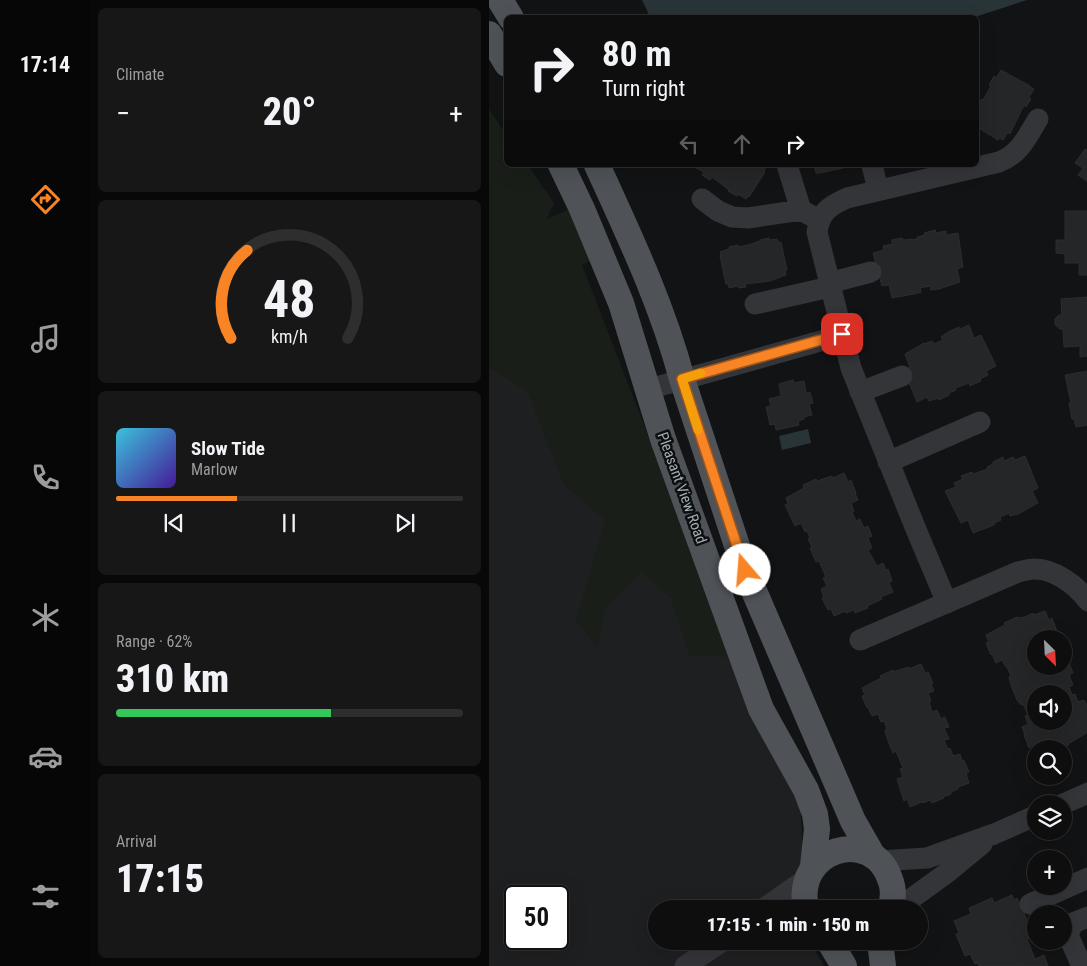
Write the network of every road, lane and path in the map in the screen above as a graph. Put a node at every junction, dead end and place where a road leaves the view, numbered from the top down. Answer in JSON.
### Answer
{"nodes":[{"id":1,"x":500,"y":0,"type":"edge"},
{"id":2,"x":509,"y":15,"type":"edge"},
{"id":3,"x":489,"y":34,"type":"edge"},
{"id":4,"x":504,"y":59,"type":"edge"},
{"id":5,"x":1039,"y":119,"type":"dead end"},
{"id":6,"x":979,"y":165,"type":"edge"},
{"id":7,"x":562,"y":167,"type":"edge"},
{"id":8,"x":598,"y":167,"type":"edge"},
{"id":9,"x":788,"y":167,"type":"edge"},
{"id":10,"x":872,"y":167,"type":"edge"},
{"id":11,"x":956,"y":169,"type":"edge"},
{"id":12,"x":878,"y":190,"type":"junction"},
{"id":13,"x":702,"y":199,"type":"dead end"},
{"id":14,"x":810,"y":215,"type":"junction"},
{"id":15,"x":871,"y":272,"type":"dead end"},
{"id":16,"x":830,"y":285,"type":"junction"},
{"id":17,"x":755,"y":304,"type":"dead end"},
{"id":18,"x":842,"y":334,"type":"junction"},
{"id":19,"x":902,"y":376,"type":"dead end"},
{"id":20,"x":682,"y":379,"type":"junction"},
{"id":21,"x":649,"y":388,"type":"junction"},
{"id":22,"x":861,"y":392,"type":"junction"},
{"id":23,"x":980,"y":422,"type":"dead end"},
{"id":24,"x":888,"y":462,"type":"junction"},
{"id":25,"x":1087,"y":601,"type":"edge"},
{"id":26,"x":947,"y":603,"type":"junction"},
{"id":27,"x":860,"y":640,"type":"dead end"},
{"id":28,"x":1087,"y":793,"type":"edge"},
{"id":29,"x":1072,"y":800,"type":"edge"},
{"id":30,"x":1027,"y":820,"type":"edge"},
{"id":31,"x":994,"y":834,"type":"junction"},
{"id":32,"x":876,"y":858,"type":"junction"},
{"id":33,"x":810,"y":873,"type":"junction"},
{"id":34,"x":1087,"y":878,"type":"edge"},
{"id":35,"x":775,"y":900,"type":"edge"},
{"id":36,"x":804,"y":900,"type":"edge"},
{"id":37,"x":893,"y":900,"type":"edge"},
{"id":38,"x":909,"y":900,"type":"edge"},
{"id":39,"x":1029,"y":904,"type":"dead end"},
{"id":40,"x":1087,"y":917,"type":"edge"},
{"id":41,"x":711,"y":950,"type":"edge"},
{"id":42,"x":834,"y":950,"type":"edge"},
{"id":43,"x":881,"y":950,"type":"edge"},
{"id":44,"x":1087,"y":965,"type":"edge"},
{"id":45,"x":685,"y":966,"type":"edge"},
{"id":46,"x":844,"y":966,"type":"edge"},
{"id":47,"x":883,"y":966,"type":"edge"}],
"edges":[{"from":1,"to":2,"type":"main road"},
{"from":3,"to":4,"type":"main road"},
{"from":5,"to":6,"type":"street"},
{"from":7,"to":21,"type":"main road","name":"Pleasant View Road"},
{"from":8,"to":20,"type":"main road"},
{"from":9,"to":14,"type":"street"},
{"from":10,"to":12,"type":"street"},
{"from":11,"to":12,"type":"street"},
{"from":12,"to":14,"type":"street"},
{"from":13,"to":14,"type":"street"},
{"from":14,"to":16,"type":"street"},
{"from":15,"to":16,"type":"street"},
{"from":16,"to":17,"type":"street"},
{"from":16,"to":18,"type":"street"},
{"from":18,"to":20,"type":"street"},
{"from":18,"to":22,"type":"street"},
{"from":19,"to":22,"type":"street"},
{"from":20,"to":21,"type":"street"},
{"from":20,"to":32,"type":"main road"},
{"from":21,"to":33,"type":"main road","name":"Pleasant View Road"},
{"from":22,"to":24,"type":"street"},
{"from":23,"to":24,"type":"street"},
{"from":24,"to":26,"type":"street"},
{"from":25,"to":26,"type":"street"},
{"from":26,"to":27,"type":"street"},
{"from":28,"to":29,"type":"street"},
{"from":30,"to":31,"type":"street"},
{"from":31,"to":32,"type":"street"},
{"from":31,"to":38,"type":"street"},
{"from":32,"to":33,"type":"main road"},
{"from":32,"to":37,"type":"main road"},
{"from":33,"to":35,"type":"street"},
{"from":33,"to":36,"type":"main road","name":"Pleasant View Road"},
{"from":34,"to":39,"type":"street"},
{"from":40,"to":44,"type":"street"},
{"from":41,"to":45,"type":"street"},
{"from":42,"to":46,"type":"main road"},
{"from":43,"to":47,"type":"main road"}]}
